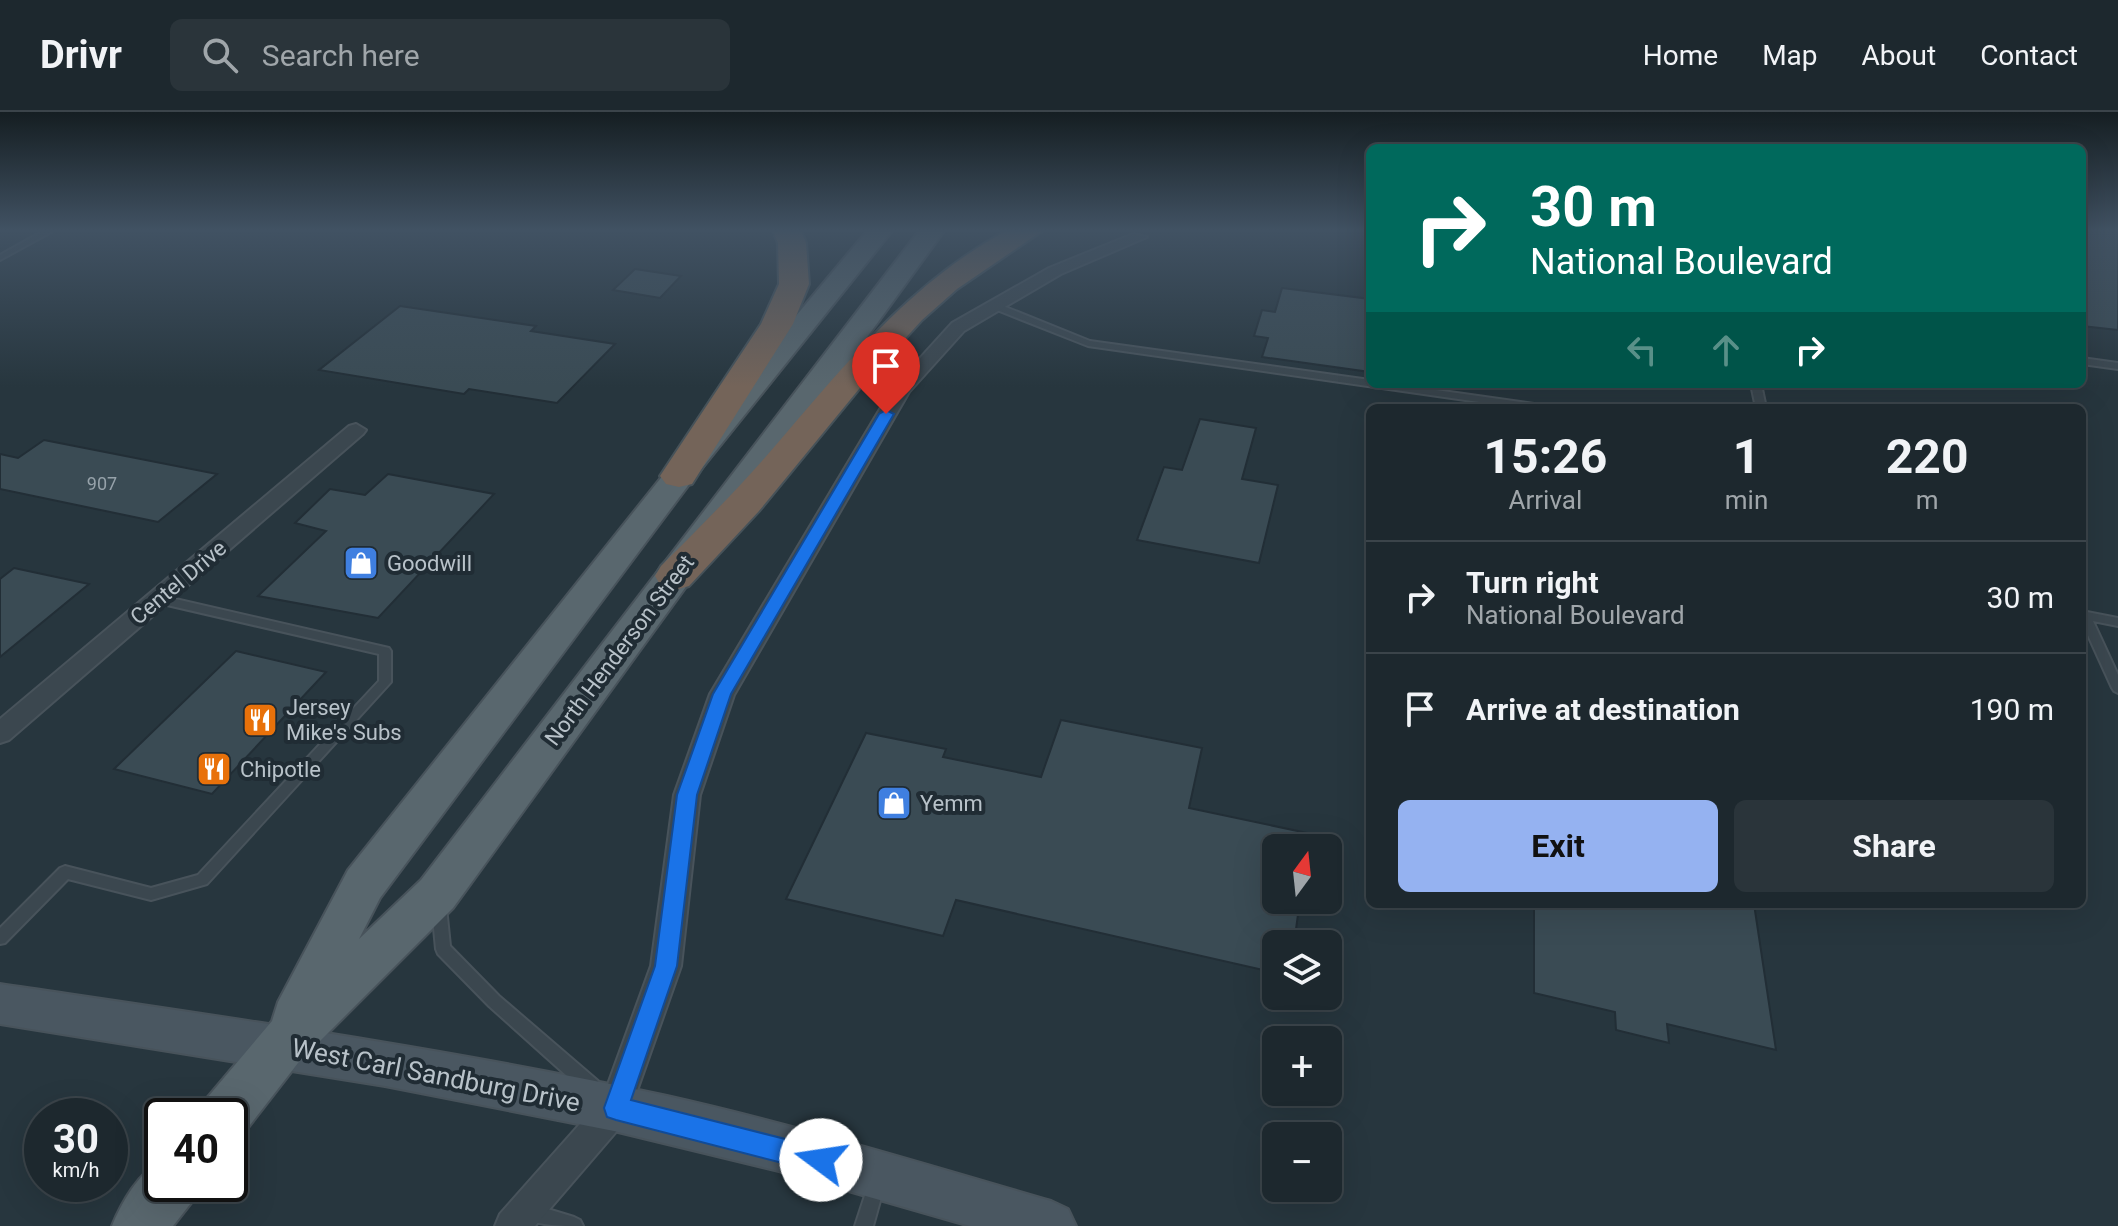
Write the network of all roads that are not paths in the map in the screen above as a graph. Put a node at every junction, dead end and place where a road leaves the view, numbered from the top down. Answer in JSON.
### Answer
{"nodes":[{"id":1,"x":794,"y":283,"type":"edge"},
{"id":2,"x":837,"y":283,"type":"edge"},
{"id":3,"x":893,"y":283,"type":"edge"},
{"id":4,"x":945,"y":283,"type":"edge"},
{"id":5,"x":1034,"y":283,"type":"edge"},
{"id":6,"x":995,"y":306,"type":"junction"},
{"id":7,"x":2086,"y":362,"type":"edge"},
{"id":8,"x":2118,"y":366,"type":"edge"},
{"id":9,"x":1366,"y":383,"type":"edge"},
{"id":10,"x":1400,"y":388,"type":"edge"},
{"id":11,"x":1513,"y":404,"type":"edge"},
{"id":12,"x":356,"y":430,"type":"dead end"},
{"id":13,"x":679,"y":476,"type":"junction"},
{"id":14,"x":675,"y":576,"type":"junction"},
{"id":15,"x":158,"y":599,"type":"junction"},
{"id":16,"x":2086,"y":617,"type":"edge"},
{"id":17,"x":2086,"y":622,"type":"edge"},
{"id":18,"x":2118,"y":622,"type":"edge"},
{"id":19,"x":2118,"y":688,"type":"edge"},
{"id":20,"x":0,"y":733,"type":"edge"},
{"id":21,"x":437,"y":894,"type":"junction"},
{"id":22,"x":0,"y":938,"type":"edge"},
{"id":23,"x":0,"y":1004,"type":"edge"},
{"id":24,"x":281,"y":1046,"type":"junction"},
{"id":25,"x":239,"y":1098,"type":"edge"},
{"id":26,"x":616,"y":1108,"type":"junction"},
{"id":27,"x":880,"y":1175,"type":"junction"},
{"id":28,"x":158,"y":1202,"type":"edge"},
{"id":29,"x":518,"y":1219,"type":"edge"},
{"id":30,"x":139,"y":1226,"type":"edge"},
{"id":31,"x":574,"y":1226,"type":"edge"},
{"id":32,"x":864,"y":1226,"type":"edge"},
{"id":33,"x":1051,"y":1226,"type":"edge"}],
"edges":[{"from":1,"to":13,"type":"highway"},
{"from":2,"to":13,"type":"main road","name":"North Henderson Street"},
{"from":3,"to":14,"type":"main road","name":"North Henderson Street"},
{"from":4,"to":14,"type":"highway"},
{"from":5,"to":6,"type":"street"},
{"from":6,"to":9,"type":"lane"},
{"from":6,"to":26,"type":"street"},
{"from":7,"to":8,"type":"lane"},
{"from":10,"to":11,"type":"lane"},
{"from":12,"to":15,"type":"street","name":"Centel Drive"},
{"from":13,"to":24,"type":"main road","name":"North Henderson Street"},
{"from":14,"to":21,"type":"main road","name":"North Henderson Street"},
{"from":15,"to":20,"type":"street","name":"Centel Drive"},
{"from":15,"to":22,"type":"lane"},
{"from":16,"to":18,"type":"lane"},
{"from":17,"to":19,"type":"lane"},
{"from":21,"to":24,"type":"main road","name":"North Henderson Street"},
{"from":21,"to":26,"type":"lane"},
{"from":23,"to":24,"type":"street","name":"West Carl Sandburg Drive"},
{"from":24,"to":25,"type":"main road","name":"North Henderson Street"},
{"from":24,"to":26,"type":"street","name":"West Carl Sandburg Drive"},
{"from":26,"to":27,"type":"street","name":"West Carl Sandburg Drive"},
{"from":26,"to":29,"type":"street"},
{"from":27,"to":32,"type":"lane"},
{"from":27,"to":33,"type":"street","name":"West Carl Sandburg Drive"},
{"from":28,"to":30,"type":"main road"},
{"from":29,"to":31,"type":"lane"}]}
